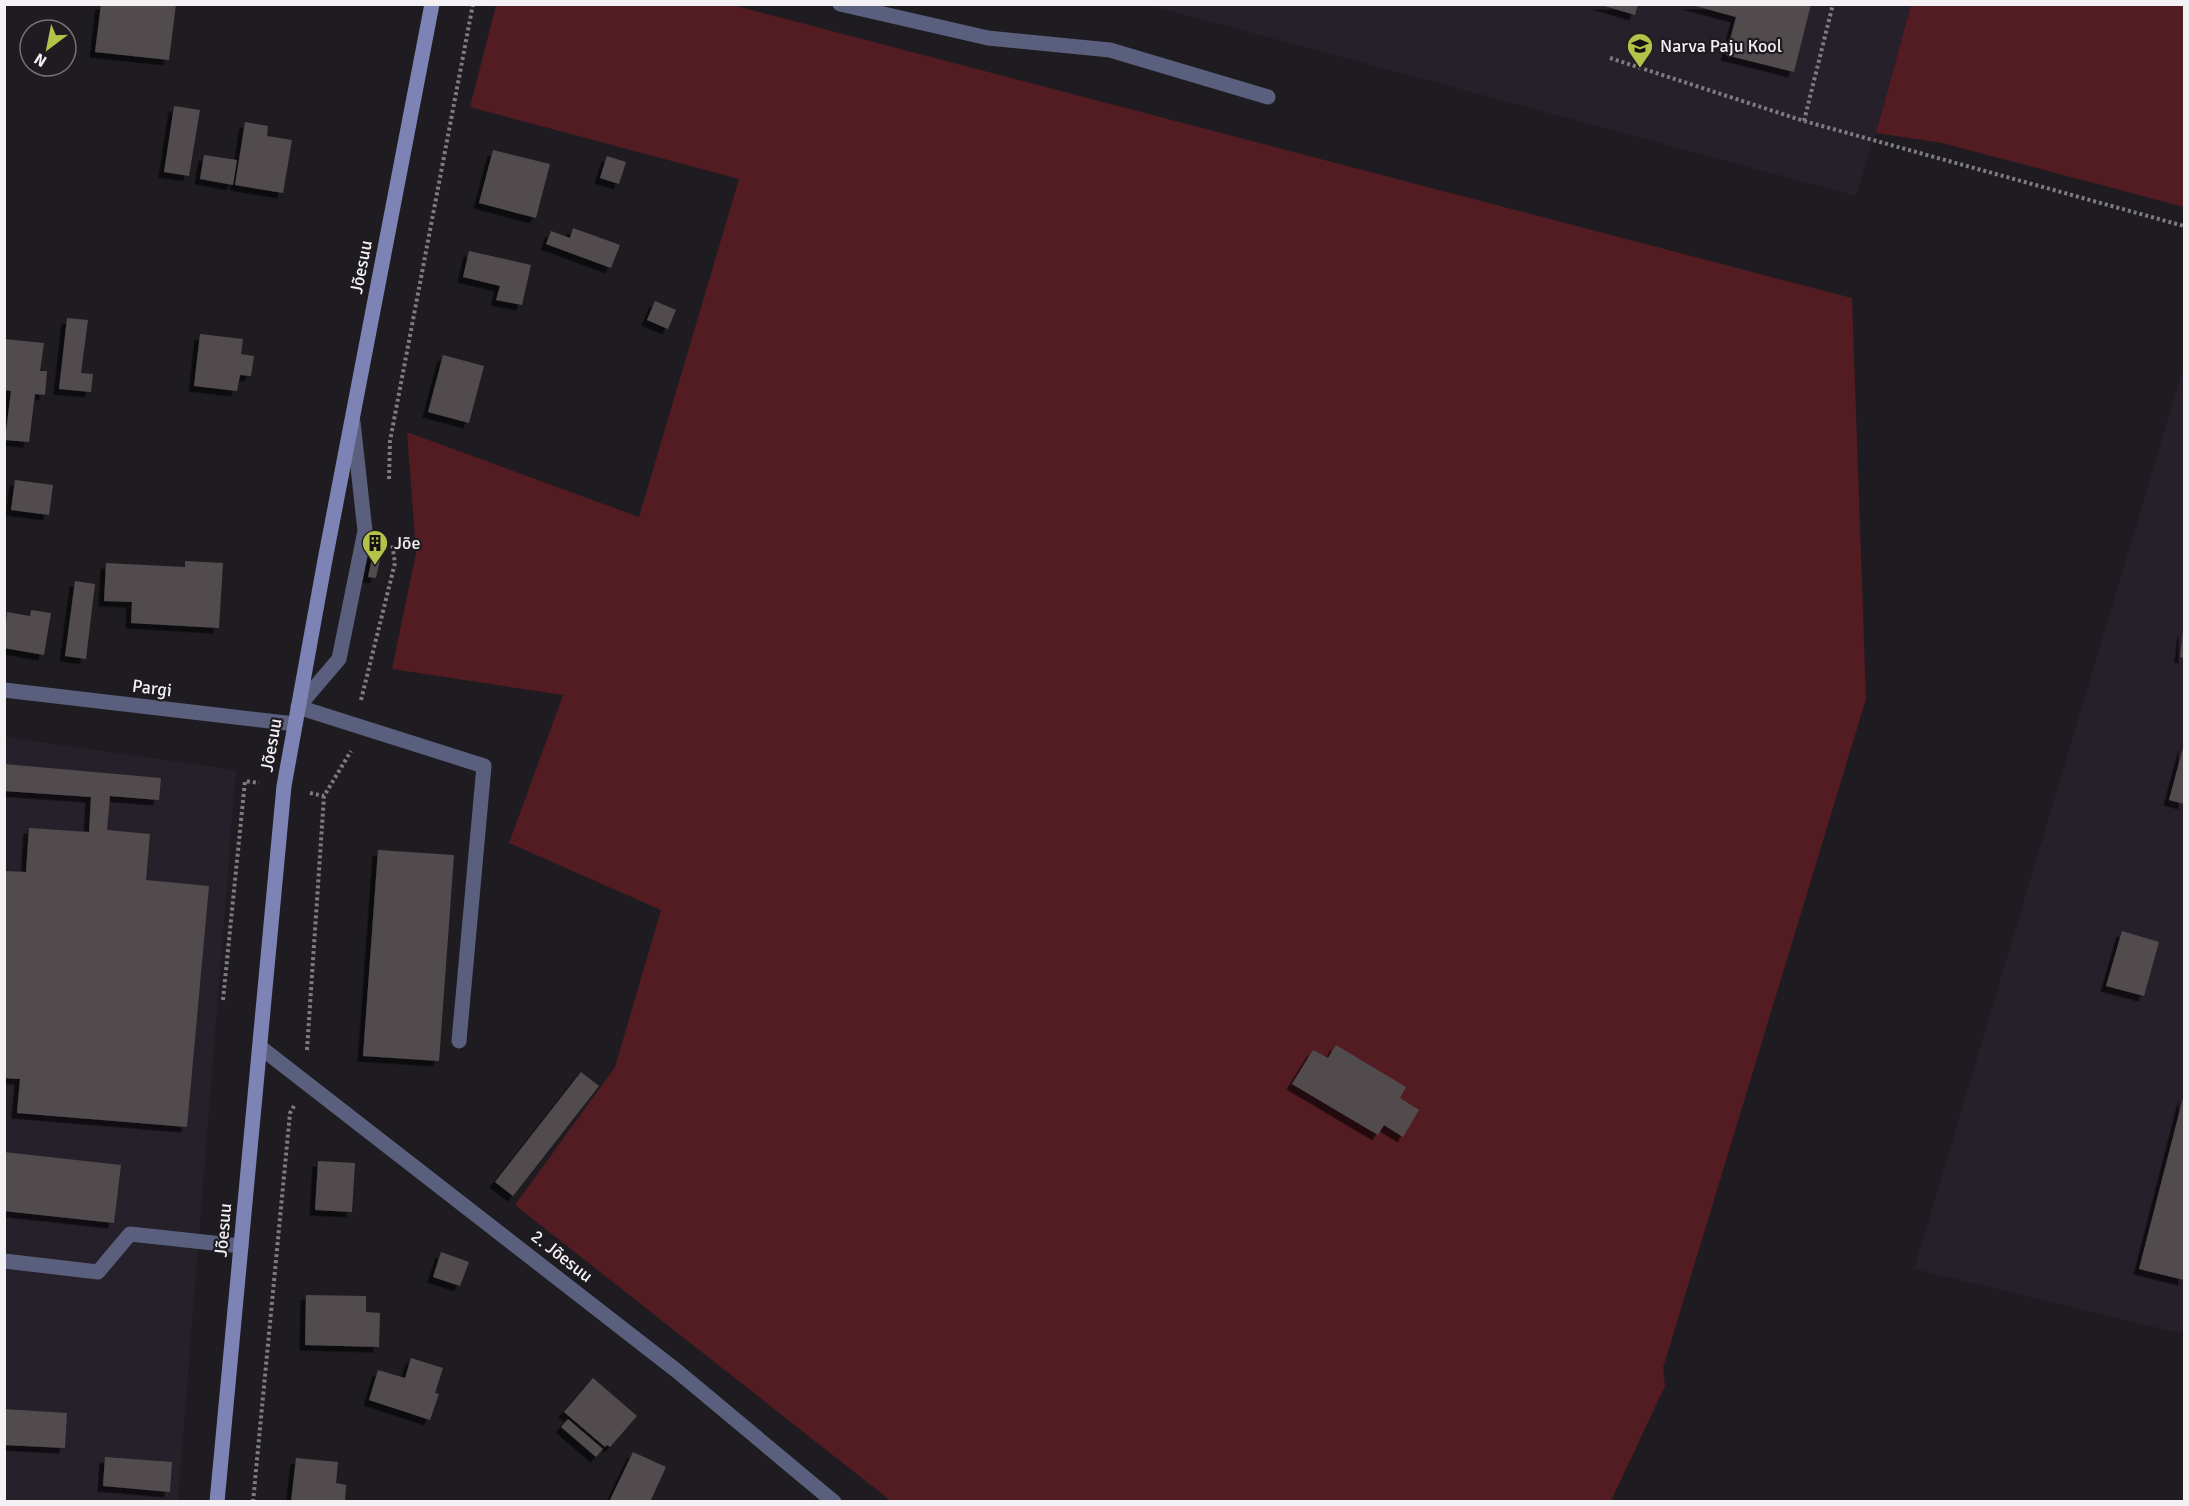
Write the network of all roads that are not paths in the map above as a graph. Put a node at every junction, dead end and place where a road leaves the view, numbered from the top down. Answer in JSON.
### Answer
{"nodes":[{"id":1,"x":432,"y":4,"type":"edge"},
{"id":2,"x":840,"y":4,"type":"edge"},
{"id":3,"x":1268,"y":97,"type":"dead end"},
{"id":4,"x":352,"y":416,"type":"junction"},
{"id":5,"x":4,"y":690,"type":"edge"},
{"id":6,"x":298,"y":707,"type":"junction"},
{"id":7,"x":295,"y":724,"type":"junction"},
{"id":8,"x":459,"y":1041,"type":"dead end"},
{"id":9,"x":260,"y":1047,"type":"junction"},
{"id":10,"x":241,"y":1246,"type":"junction"},
{"id":11,"x":4,"y":1261,"type":"edge"},
{"id":12,"x":217,"y":1502,"type":"edge"},
{"id":13,"x":834,"y":1502,"type":"edge"}],
"edges":[{"from":1,"to":4,"type":"street","name":"Jõesuu"},
{"from":2,"to":3,"type":"street"},
{"from":4,"to":6,"type":"street","name":"Jõesuu"},
{"from":4,"to":6,"type":"street"},
{"from":5,"to":7,"type":"street","name":"Pargi"},
{"from":6,"to":7,"type":"street","name":"Jõesuu"},
{"from":6,"to":8,"type":"street"},
{"from":7,"to":9,"type":"street","name":"Jõesuu"},
{"from":9,"to":10,"type":"street","name":"Jõesuu"},
{"from":9,"to":13,"type":"street","name":"2. Jõesuu"},
{"from":10,"to":11,"type":"street"},
{"from":10,"to":12,"type":"street","name":"Jõesuu"}]}
